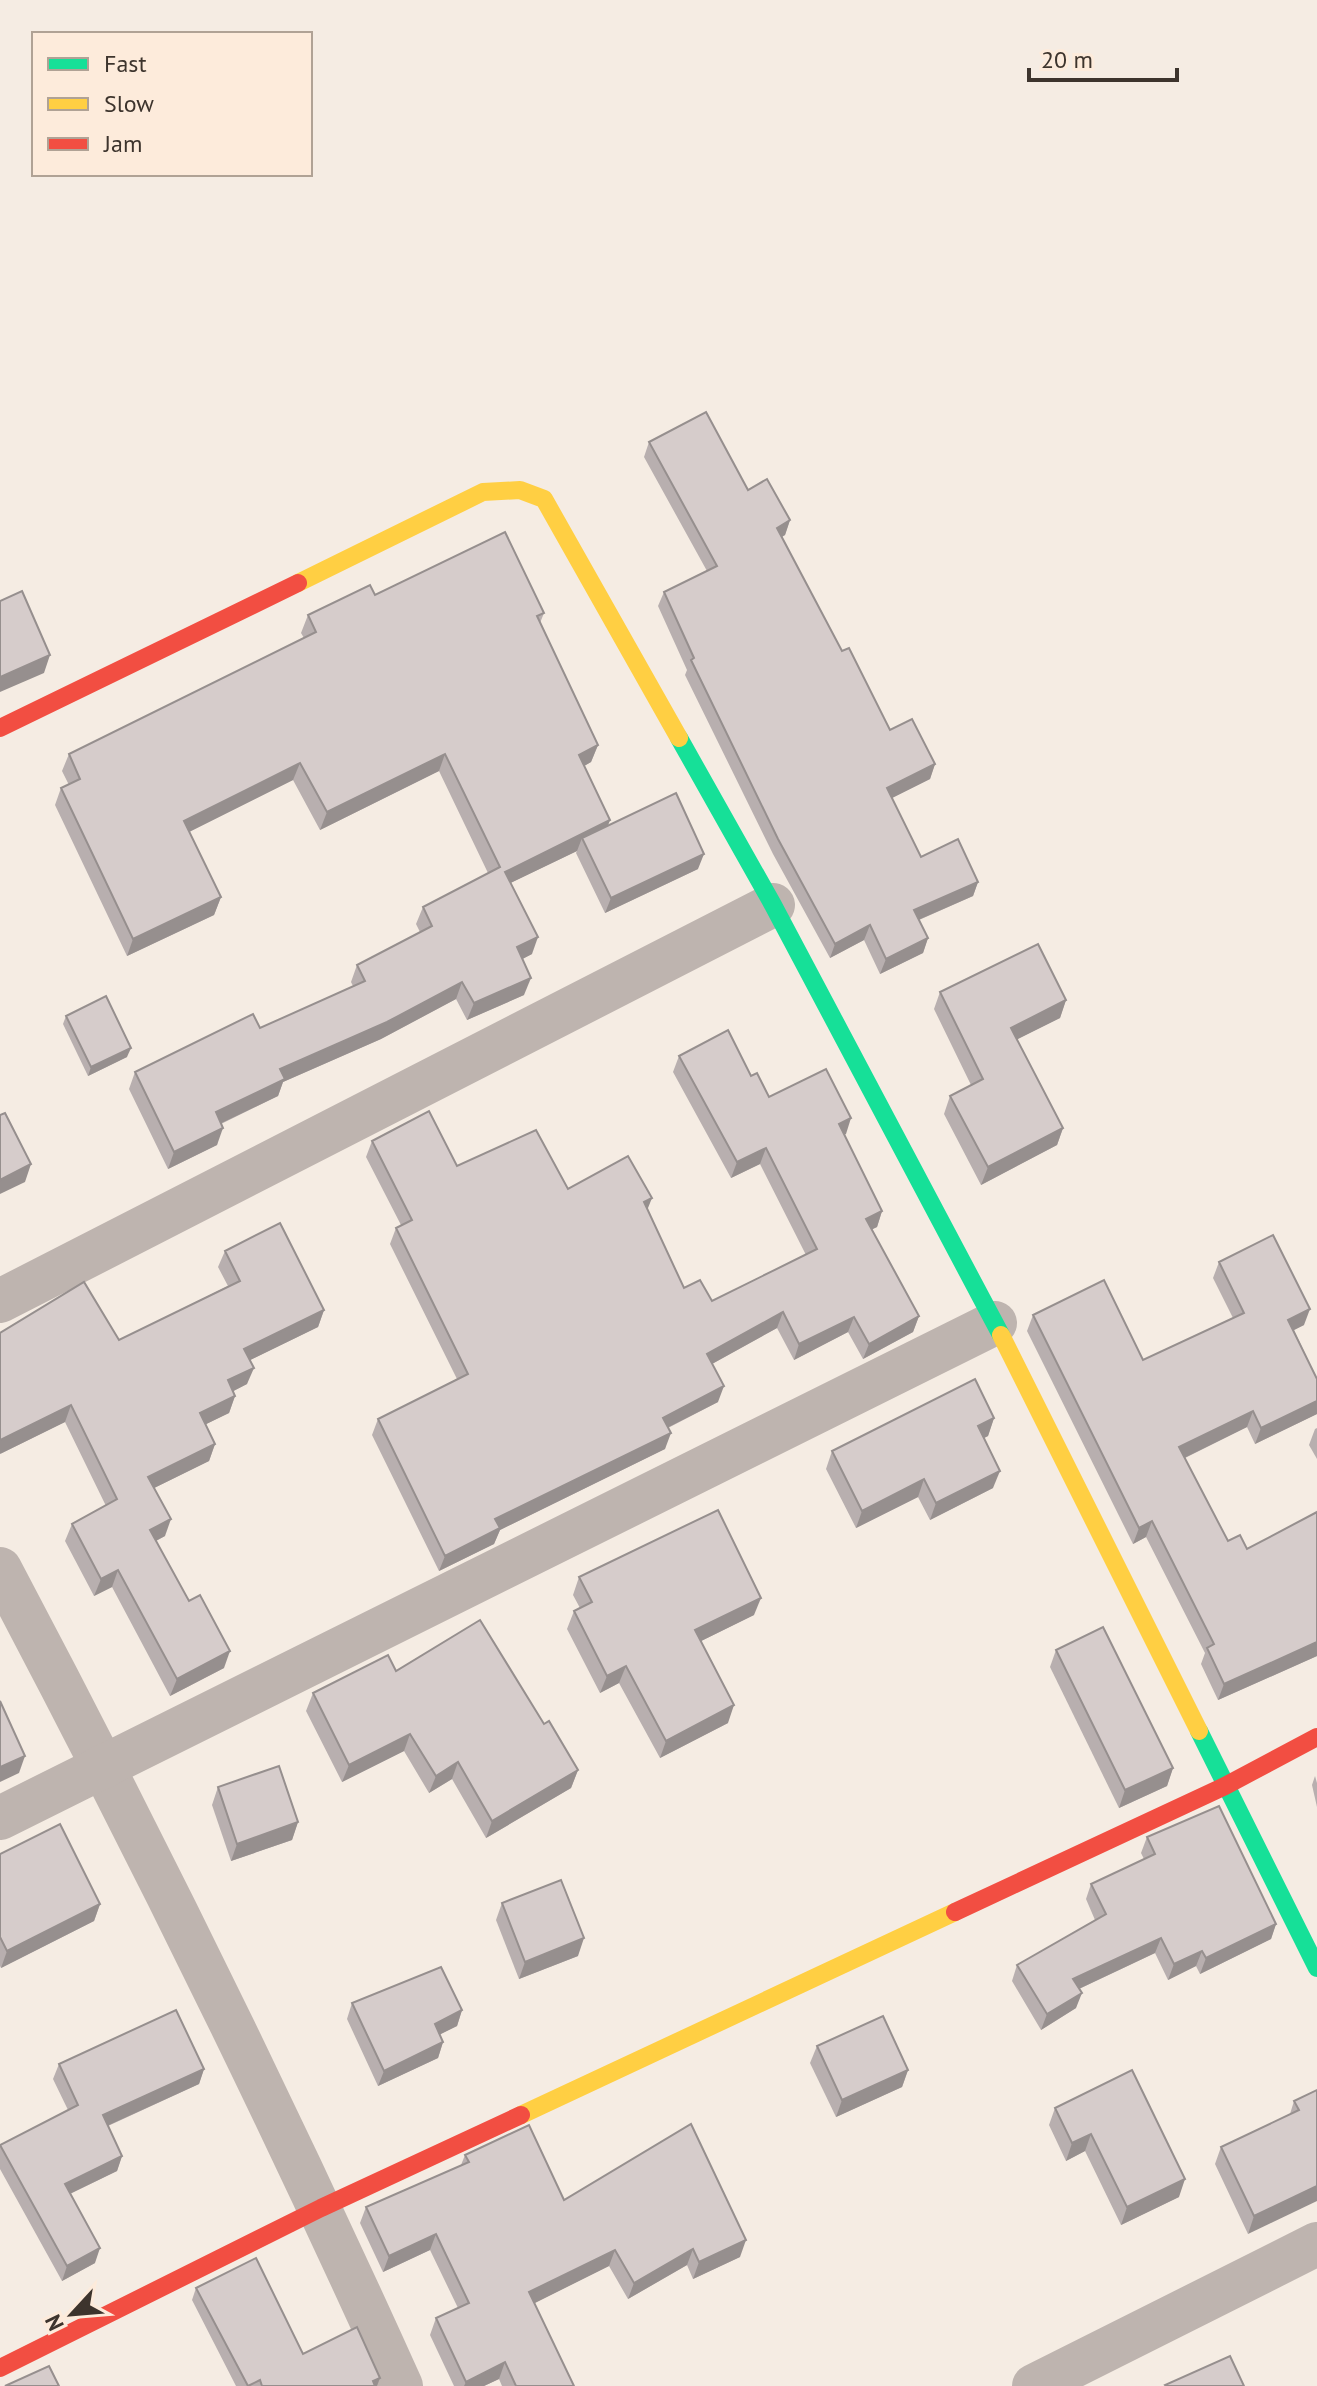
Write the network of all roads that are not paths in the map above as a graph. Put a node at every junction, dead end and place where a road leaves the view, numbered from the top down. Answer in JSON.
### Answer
{"nodes":[{"id":1,"x":0,"y":728,"type":"edge"},
{"id":2,"x":773,"y":905,"type":"junction"},
{"id":3,"x":0,"y":1301,"type":"edge"},
{"id":4,"x":995,"y":1323,"type":"junction"},
{"id":5,"x":0,"y":1569,"type":"edge"},
{"id":6,"x":1317,"y":1737,"type":"edge"},
{"id":7,"x":103,"y":1764,"type":"junction"},
{"id":8,"x":1225,"y":1786,"type":"junction"},
{"id":9,"x":0,"y":1818,"type":"edge"},
{"id":10,"x":1317,"y":1968,"type":"edge"},
{"id":11,"x":321,"y":2208,"type":"junction"},
{"id":12,"x":1317,"y":2244,"type":"edge"},
{"id":13,"x":0,"y":2368,"type":"edge"},
{"id":14,"x":401,"y":2386,"type":"edge"},
{"id":15,"x":1034,"y":2386,"type":"edge"}],
"edges":[{"from":1,"to":2,"type":"street"},
{"from":2,"to":3,"type":"street"},
{"from":2,"to":4,"type":"street"},
{"from":4,"to":7,"type":"street"},
{"from":4,"to":8,"type":"street"},
{"from":5,"to":7,"type":"street"},
{"from":6,"to":8,"type":"street"},
{"from":7,"to":9,"type":"street"},
{"from":7,"to":11,"type":"street"},
{"from":8,"to":10,"type":"street"},
{"from":8,"to":11,"type":"street"},
{"from":11,"to":13,"type":"street"},
{"from":11,"to":14,"type":"street"},
{"from":12,"to":15,"type":"street"}]}
